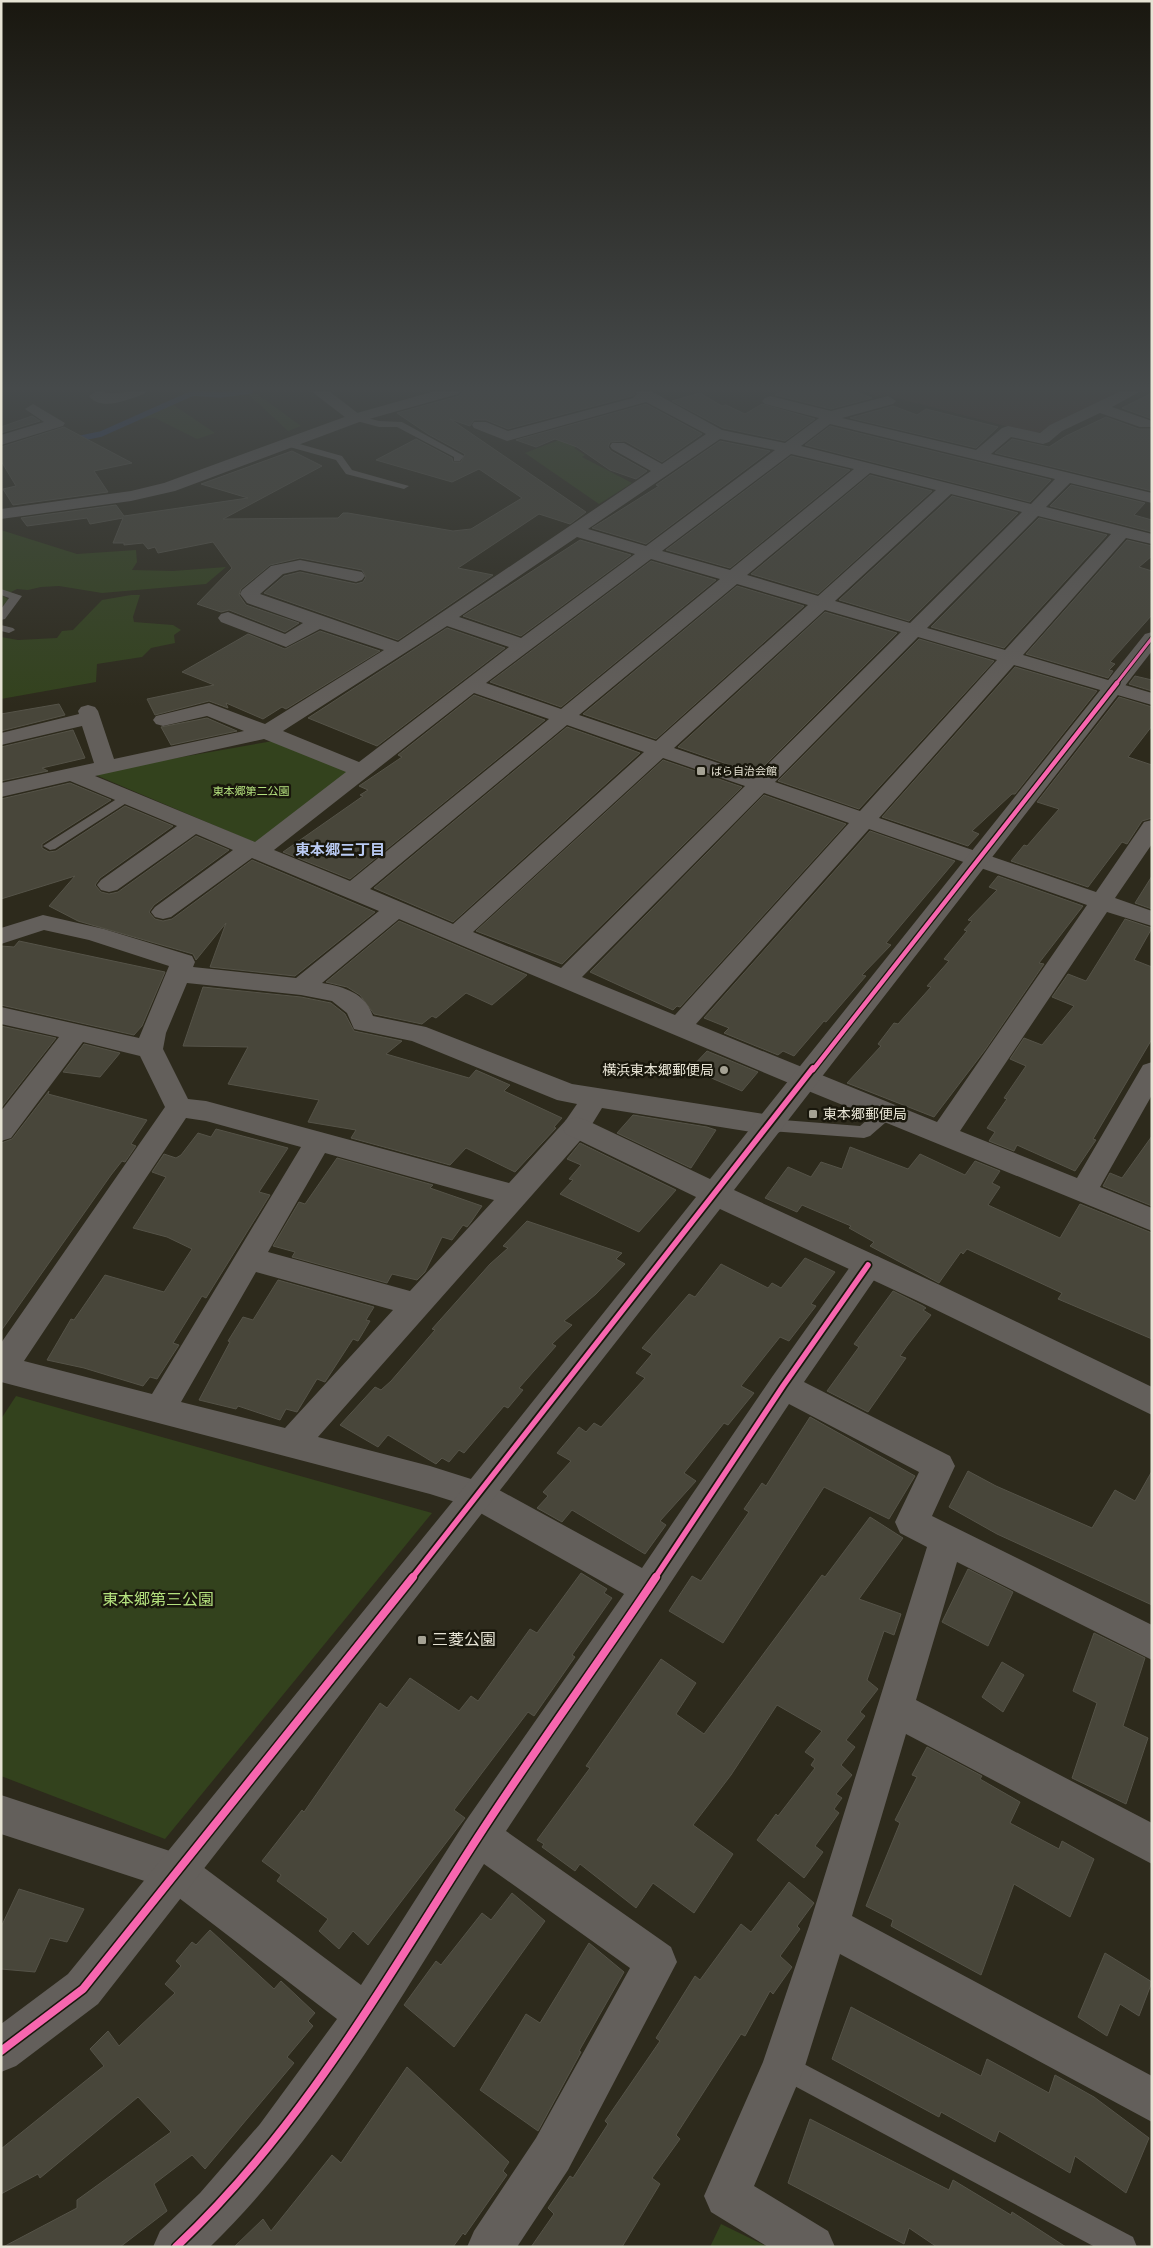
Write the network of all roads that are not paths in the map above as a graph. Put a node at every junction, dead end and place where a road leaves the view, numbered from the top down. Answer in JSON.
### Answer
{"nodes":[{"id":1,"x":131,"y":496,"type":"edge"},
{"id":2,"x":626,"y":496,"type":"edge"},
{"id":3,"x":724,"y":496,"type":"edge"},
{"id":4,"x":832,"y":496,"type":"edge"},
{"id":5,"x":939,"y":496,"type":"edge"},
{"id":6,"x":979,"y":496,"type":"edge"},
{"id":7,"x":1049,"y":496,"type":"edge"},
{"id":8,"x":1035,"y":510,"type":"junction"},
{"id":9,"x":1,"y":514,"type":"edge"},
{"id":10,"x":575,"y":531,"type":"junction"},
{"id":11,"x":1122,"y":532,"type":"junction"},
{"id":12,"x":1152,"y":539,"type":"edge"},
{"id":13,"x":648,"y":553,"type":"junction"},
{"id":14,"x":356,"y":576,"type":"dead end"},
{"id":15,"x":732,"y":578,"type":"junction"},
{"id":16,"x":1,"y":592,"type":"edge"},
{"id":17,"x":820,"y":603,"type":"junction"},
{"id":18,"x":1,"y":617,"type":"edge"},
{"id":19,"x":228,"y":618,"type":"dead end"},
{"id":20,"x":445,"y":619,"type":"junction"},
{"id":21,"x":318,"y":622,"type":"junction"},
{"id":22,"x":915,"y":630,"type":"junction"},
{"id":23,"x":1152,"y":638,"type":"edge"},
{"id":24,"x":525,"y":646,"type":"junction"},
{"id":25,"x":400,"y":649,"type":"junction"},
{"id":26,"x":1008,"y":657,"type":"junction"},
{"id":27,"x":471,"y":686,"type":"junction"},
{"id":28,"x":1111,"y":688,"type":"junction"},
{"id":29,"x":1152,"y":699,"type":"edge"},
{"id":30,"x":562,"y":717,"type":"junction"},
{"id":31,"x":163,"y":720,"type":"dead end"},
{"id":32,"x":267,"y":732,"type":"junction"},
{"id":33,"x":1,"y":739,"type":"edge"},
{"id":34,"x":659,"y":750,"type":"junction"},
{"id":35,"x":106,"y":766,"type":"junction"},
{"id":36,"x":362,"y":771,"type":"junction"},
{"id":37,"x":71,"y":774,"type":"junction"},
{"id":38,"x":760,"y":784,"type":"junction"},
{"id":39,"x":1,"y":790,"type":"edge"},
{"id":40,"x":126,"y":797,"type":"junction"},
{"id":41,"x":864,"y":820,"type":"junction"},
{"id":42,"x":194,"y":825,"type":"junction"},
{"id":43,"x":1152,"y":827,"type":"edge"},
{"id":44,"x":50,"y":846,"type":"dead end"},
{"id":45,"x":254,"y":850,"type":"junction"},
{"id":46,"x":977,"y":858,"type":"junction"},
{"id":47,"x":109,"y":885,"type":"dead end"},
{"id":48,"x":353,"y":891,"type":"junction"},
{"id":49,"x":1101,"y":901,"type":"junction"},
{"id":50,"x":397,"y":909,"type":"junction"},
{"id":51,"x":163,"y":912,"type":"dead end"},
{"id":52,"x":1152,"y":918,"type":"edge"},
{"id":53,"x":456,"y":934,"type":"junction"},
{"id":54,"x":1,"y":936,"type":"edge"},
{"id":55,"x":179,"y":974,"type":"junction"},
{"id":56,"x":565,"y":980,"type":"junction"},
{"id":57,"x":301,"y":987,"type":"junction"},
{"id":58,"x":1,"y":1015,"type":"edge"},
{"id":59,"x":679,"y":1027,"type":"junction"},
{"id":60,"x":78,"y":1031,"type":"junction"},
{"id":61,"x":150,"y":1049,"type":"junction"},
{"id":62,"x":1152,"y":1071,"type":"edge"},
{"id":63,"x":805,"y":1079,"type":"junction"},
{"id":64,"x":594,"y":1099,"type":"junction"},
{"id":65,"x":179,"y":1108,"type":"junction"},
{"id":66,"x":888,"y":1112,"type":"junction"},
{"id":67,"x":770,"y":1125,"type":"junction"},
{"id":68,"x":576,"y":1127,"type":"junction"},
{"id":69,"x":1,"y":1131,"type":"edge"},
{"id":70,"x":943,"y":1134,"type":"junction"},
{"id":71,"x":318,"y":1141,"type":"junction"},
{"id":72,"x":1083,"y":1192,"type":"junction"},
{"id":73,"x":716,"y":1194,"type":"junction"},
{"id":74,"x":515,"y":1195,"type":"junction"},
{"id":75,"x":1152,"y":1220,"type":"edge"},
{"id":76,"x":248,"y":1258,"type":"junction"},
{"id":77,"x":868,"y":1265,"type":"junction"},
{"id":78,"x":416,"y":1305,"type":"junction"},
{"id":79,"x":2,"y":1368,"type":"edge"},
{"id":80,"x":783,"y":1386,"type":"junction"},
{"id":81,"x":1152,"y":1402,"type":"edge"},
{"id":82,"x":160,"y":1409,"type":"junction"},
{"id":83,"x":291,"y":1444,"type":"junction"},
{"id":84,"x":478,"y":1495,"type":"junction"},
{"id":85,"x":946,"y":1540,"type":"junction"},
{"id":86,"x":648,"y":1589,"type":"junction"},
{"id":87,"x":1152,"y":1642,"type":"edge"},
{"id":88,"x":895,"y":1709,"type":"junction"},
{"id":89,"x":1,"y":1814,"type":"edge"},
{"id":90,"x":479,"y":1836,"type":"junction"},
{"id":91,"x":1152,"y":1844,"type":"edge"},
{"id":92,"x":177,"y":1872,"type":"junction"},
{"id":93,"x":829,"y":1926,"type":"junction"},
{"id":94,"x":366,"y":2015,"type":"junction"},
{"id":95,"x":1,"y":2051,"type":"edge"},
{"id":96,"x":783,"y":2066,"type":"junction"},
{"id":97,"x":1152,"y":2100,"type":"edge"},
{"id":98,"x":176,"y":2247,"type":"edge"},
{"id":99,"x":490,"y":2247,"type":"edge"},
{"id":100,"x":812,"y":2247,"type":"edge"},
{"id":101,"x":1123,"y":2247,"type":"edge"}],
"edges":[{"from":1,"to":9,"type":"street"},
{"from":2,"to":10,"type":"street"},
{"from":3,"to":13,"type":"street"},
{"from":4,"to":15,"type":"street"},
{"from":5,"to":17,"type":"street"},
{"from":6,"to":8,"type":"street"},
{"from":7,"to":8,"type":"street"},
{"from":8,"to":11,"type":"street"},
{"from":8,"to":22,"type":"street"},
{"from":10,"to":13,"type":"street"},
{"from":10,"to":20,"type":"street"},
{"from":11,"to":12,"type":"street"},
{"from":11,"to":26,"type":"street"},
{"from":13,"to":15,"type":"street"},
{"from":13,"to":24,"type":"street"},
{"from":14,"to":21,"type":"street"},
{"from":15,"to":17,"type":"street"},
{"from":15,"to":30,"type":"street"},
{"from":16,"to":18,"type":"lane"},
{"from":17,"to":22,"type":"street"},
{"from":17,"to":34,"type":"street"},
{"from":19,"to":21,"type":"street"},
{"from":20,"to":24,"type":"street"},
{"from":20,"to":25,"type":"street"},
{"from":21,"to":25,"type":"street"},
{"from":22,"to":26,"type":"street"},
{"from":22,"to":38,"type":"street"},
{"from":23,"to":28,"type":"street"},
{"from":24,"to":27,"type":"street"},
{"from":25,"to":32,"type":"street"},
{"from":26,"to":28,"type":"street"},
{"from":26,"to":41,"type":"street"},
{"from":27,"to":30,"type":"street"},
{"from":27,"to":36,"type":"street"},
{"from":28,"to":29,"type":"street"},
{"from":28,"to":46,"type":"street"},
{"from":30,"to":34,"type":"street"},
{"from":30,"to":48,"type":"street"},
{"from":31,"to":32,"type":"street"},
{"from":32,"to":35,"type":"street"},
{"from":32,"to":36,"type":"street"},
{"from":33,"to":35,"type":"street"},
{"from":34,"to":38,"type":"street"},
{"from":34,"to":53,"type":"street"},
{"from":35,"to":37,"type":"street"},
{"from":36,"to":45,"type":"street"},
{"from":37,"to":39,"type":"street"},
{"from":37,"to":40,"type":"street"},
{"from":38,"to":41,"type":"street"},
{"from":38,"to":56,"type":"street"},
{"from":40,"to":42,"type":"street"},
{"from":40,"to":44,"type":"lane"},
{"from":41,"to":46,"type":"street"},
{"from":41,"to":59,"type":"street"},
{"from":42,"to":45,"type":"street"},
{"from":42,"to":47,"type":"street"},
{"from":43,"to":49,"type":"street"},
{"from":45,"to":48,"type":"street"},
{"from":45,"to":51,"type":"street"},
{"from":46,"to":49,"type":"street"},
{"from":46,"to":63,"type":"street"},
{"from":48,"to":50,"type":"street"},
{"from":49,"to":52,"type":"street"},
{"from":49,"to":70,"type":"street"},
{"from":50,"to":53,"type":"street"},
{"from":50,"to":57,"type":"street"},
{"from":53,"to":56,"type":"street"},
{"from":54,"to":55,"type":"street"},
{"from":55,"to":57,"type":"street"},
{"from":55,"to":61,"type":"street"},
{"from":56,"to":59,"type":"street"},
{"from":57,"to":64,"type":"street"},
{"from":58,"to":60,"type":"street"},
{"from":59,"to":63,"type":"street"},
{"from":60,"to":61,"type":"street"},
{"from":60,"to":69,"type":"street"},
{"from":61,"to":65,"type":"street"},
{"from":62,"to":72,"type":"street"},
{"from":63,"to":66,"type":"street"},
{"from":63,"to":67,"type":"street"},
{"from":64,"to":67,"type":"street"},
{"from":64,"to":68,"type":"street"},
{"from":65,"to":71,"type":"street"},
{"from":65,"to":79,"type":"street"},
{"from":66,"to":67,"type":"lane"},
{"from":66,"to":70,"type":"street"},
{"from":67,"to":73,"type":"street"},
{"from":68,"to":73,"type":"street"},
{"from":68,"to":74,"type":"street"},
{"from":70,"to":72,"type":"street"},
{"from":71,"to":74,"type":"street"},
{"from":71,"to":76,"type":"street"},
{"from":72,"to":75,"type":"street"},
{"from":73,"to":77,"type":"street"},
{"from":73,"to":84,"type":"street"},
{"from":74,"to":78,"type":"street"},
{"from":76,"to":78,"type":"street"},
{"from":76,"to":82,"type":"street"},
{"from":77,"to":80,"type":"street"},
{"from":77,"to":81,"type":"street"},
{"from":78,"to":83,"type":"street"},
{"from":79,"to":82,"type":"street"},
{"from":80,"to":85,"type":"street"},
{"from":80,"to":86,"type":"street"},
{"from":82,"to":83,"type":"street"},
{"from":83,"to":84,"type":"street"},
{"from":84,"to":86,"type":"street"},
{"from":84,"to":92,"type":"street"},
{"from":85,"to":87,"type":"street"},
{"from":85,"to":88,"type":"street"},
{"from":86,"to":90,"type":"street"},
{"from":88,"to":91,"type":"street"},
{"from":88,"to":93,"type":"street"},
{"from":89,"to":92,"type":"street"},
{"from":90,"to":94,"type":"street"},
{"from":90,"to":99,"type":"street"},
{"from":92,"to":94,"type":"street"},
{"from":92,"to":95,"type":"street"},
{"from":93,"to":96,"type":"street"},
{"from":93,"to":97,"type":"street"},
{"from":94,"to":98,"type":"street"},
{"from":96,"to":100,"type":"street"},
{"from":96,"to":101,"type":"lane"}]}
